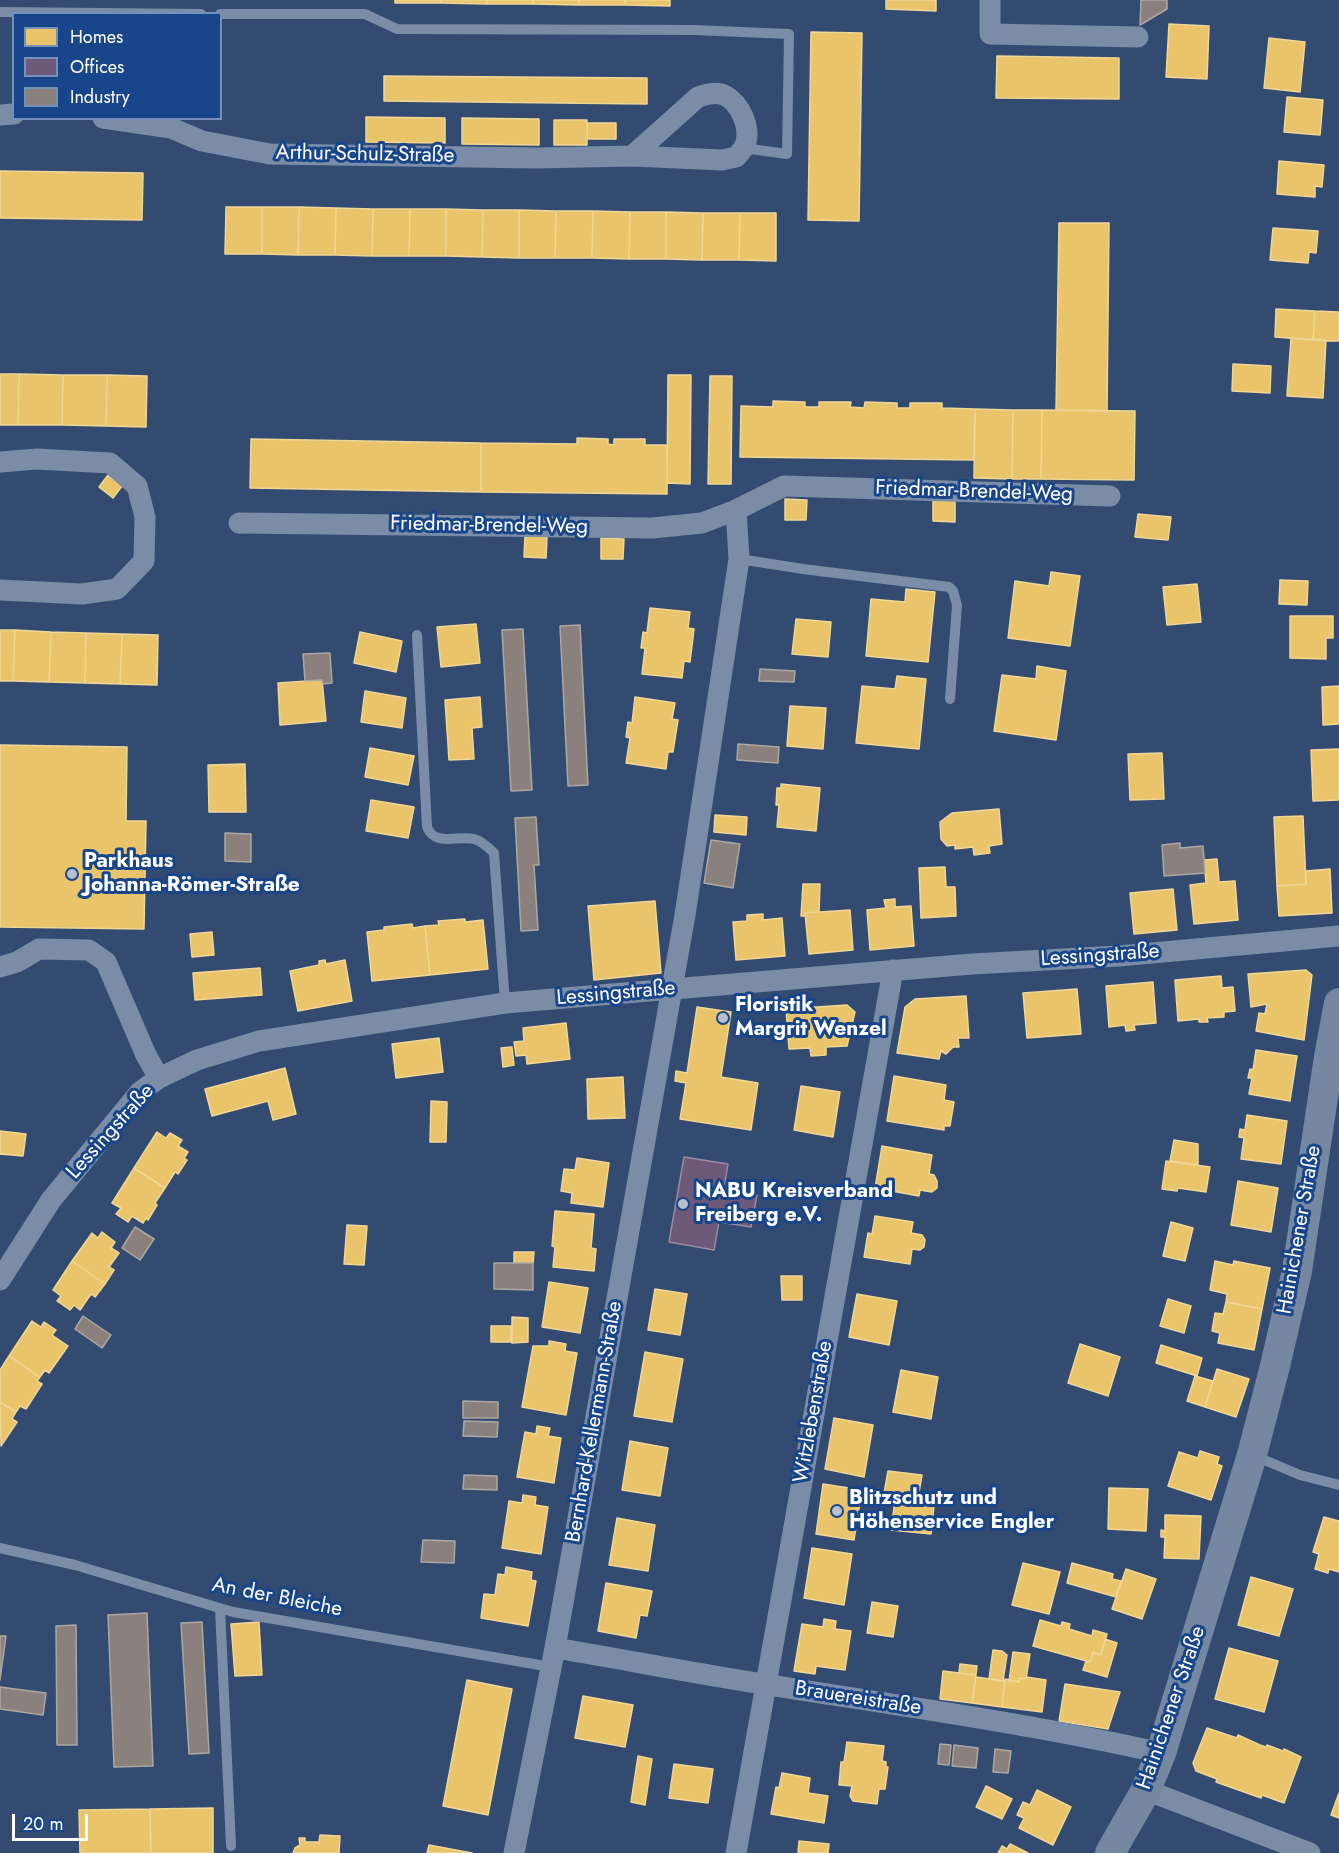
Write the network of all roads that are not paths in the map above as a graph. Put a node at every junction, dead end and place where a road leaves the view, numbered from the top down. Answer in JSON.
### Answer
{"nodes":[{"id":1,"x":990,"y":0,"type":"edge"},
{"id":2,"x":222,"y":14,"type":"edge"},
{"id":3,"x":1138,"y":37,"type":"dead end"},
{"id":4,"x":117,"y":120,"type":"edge"},
{"id":5,"x":743,"y":148,"type":"junction"},
{"id":6,"x":632,"y":156,"type":"junction"},
{"id":7,"x":0,"y":462,"type":"edge"},
{"id":8,"x":1110,"y":496,"type":"dead end"},
{"id":9,"x":736,"y":510,"type":"junction"},
{"id":10,"x":239,"y":523,"type":"dead end"},
{"id":11,"x":739,"y":559,"type":"junction"},
{"id":12,"x":0,"y":590,"type":"edge"},
{"id":13,"x":417,"y":635,"type":"dead end"},
{"id":14,"x":950,"y":699,"type":"dead end"},
{"id":15,"x":1339,"y":936,"type":"edge"},
{"id":16,"x":0,"y":967,"type":"edge"},
{"id":17,"x":893,"y":970,"type":"junction"},
{"id":18,"x":671,"y":990,"type":"junction"},
{"id":19,"x":1339,"y":1003,"type":"edge"},
{"id":20,"x":505,"y":1004,"type":"junction"},
{"id":21,"x":159,"y":1078,"type":"junction"},
{"id":22,"x":0,"y":1280,"type":"edge"},
{"id":23,"x":1252,"y":1455,"type":"junction"},
{"id":24,"x":1339,"y":1485,"type":"edge"},
{"id":25,"x":0,"y":1548,"type":"edge"},
{"id":26,"x":220,"y":1608,"type":"junction"},
{"id":27,"x":553,"y":1658,"type":"junction"},
{"id":28,"x":767,"y":1685,"type":"junction"},
{"id":29,"x":1161,"y":1753,"type":"junction"},
{"id":30,"x":1146,"y":1790,"type":"junction"},
{"id":31,"x":231,"y":1846,"type":"dead end"},
{"id":32,"x":514,"y":1853,"type":"edge"},
{"id":33,"x":736,"y":1853,"type":"edge"},
{"id":34,"x":1110,"y":1853,"type":"edge"},
{"id":35,"x":1310,"y":1853,"type":"edge"}],
"edges":[{"from":1,"to":3,"type":"street"},
{"from":2,"to":5,"type":"lane"},
{"from":4,"to":6,"type":"street","name":"Arthur-Schulz-Straße"},
{"from":5,"to":6,"type":"street","name":"Arthur-Schulz-Straße"},
{"from":5,"to":6,"type":"street"},
{"from":7,"to":12,"type":"street"},
{"from":8,"to":9,"type":"street","name":"Friedmar-Brendel-Weg"},
{"from":9,"to":10,"type":"street","name":"Friedmar-Brendel-Weg"},
{"from":9,"to":11,"type":"street"},
{"from":11,"to":14,"type":"lane"},
{"from":11,"to":18,"type":"street"},
{"from":13,"to":20,"type":"lane"},
{"from":15,"to":17,"type":"street","name":"Lessingstraße"},
{"from":16,"to":21,"type":"street"},
{"from":17,"to":18,"type":"street","name":"Lessingstraße"},
{"from":17,"to":28,"type":"street","name":"Witzlebenstraße"},
{"from":18,"to":20,"type":"street","name":"Lessingstraße"},
{"from":18,"to":27,"type":"street","name":"Bernhard-Kellermann-Straße"},
{"from":19,"to":23,"type":"main road","name":"Hainichener Straße"},
{"from":20,"to":21,"type":"street","name":"Lessingstraße"},
{"from":21,"to":22,"type":"street","name":"Lessingstraße"},
{"from":23,"to":24,"type":"lane"},
{"from":23,"to":29,"type":"main road","name":"Hainichener Straße"},
{"from":25,"to":26,"type":"lane","name":"An der Bleiche"},
{"from":26,"to":27,"type":"lane","name":"An der Bleiche"},
{"from":26,"to":31,"type":"lane"},
{"from":27,"to":28,"type":"street","name":"Brauereistraße"},
{"from":27,"to":32,"type":"street","name":"Bernhard-Kellermann-Straße"},
{"from":28,"to":29,"type":"street","name":"Brauereistraße"},
{"from":28,"to":33,"type":"street","name":"Witzlebenstraße"},
{"from":29,"to":30,"type":"main road","name":"Hainichener Straße"},
{"from":30,"to":34,"type":"main road","name":"Hainichener Straße"},
{"from":30,"to":35,"type":"street"}]}
